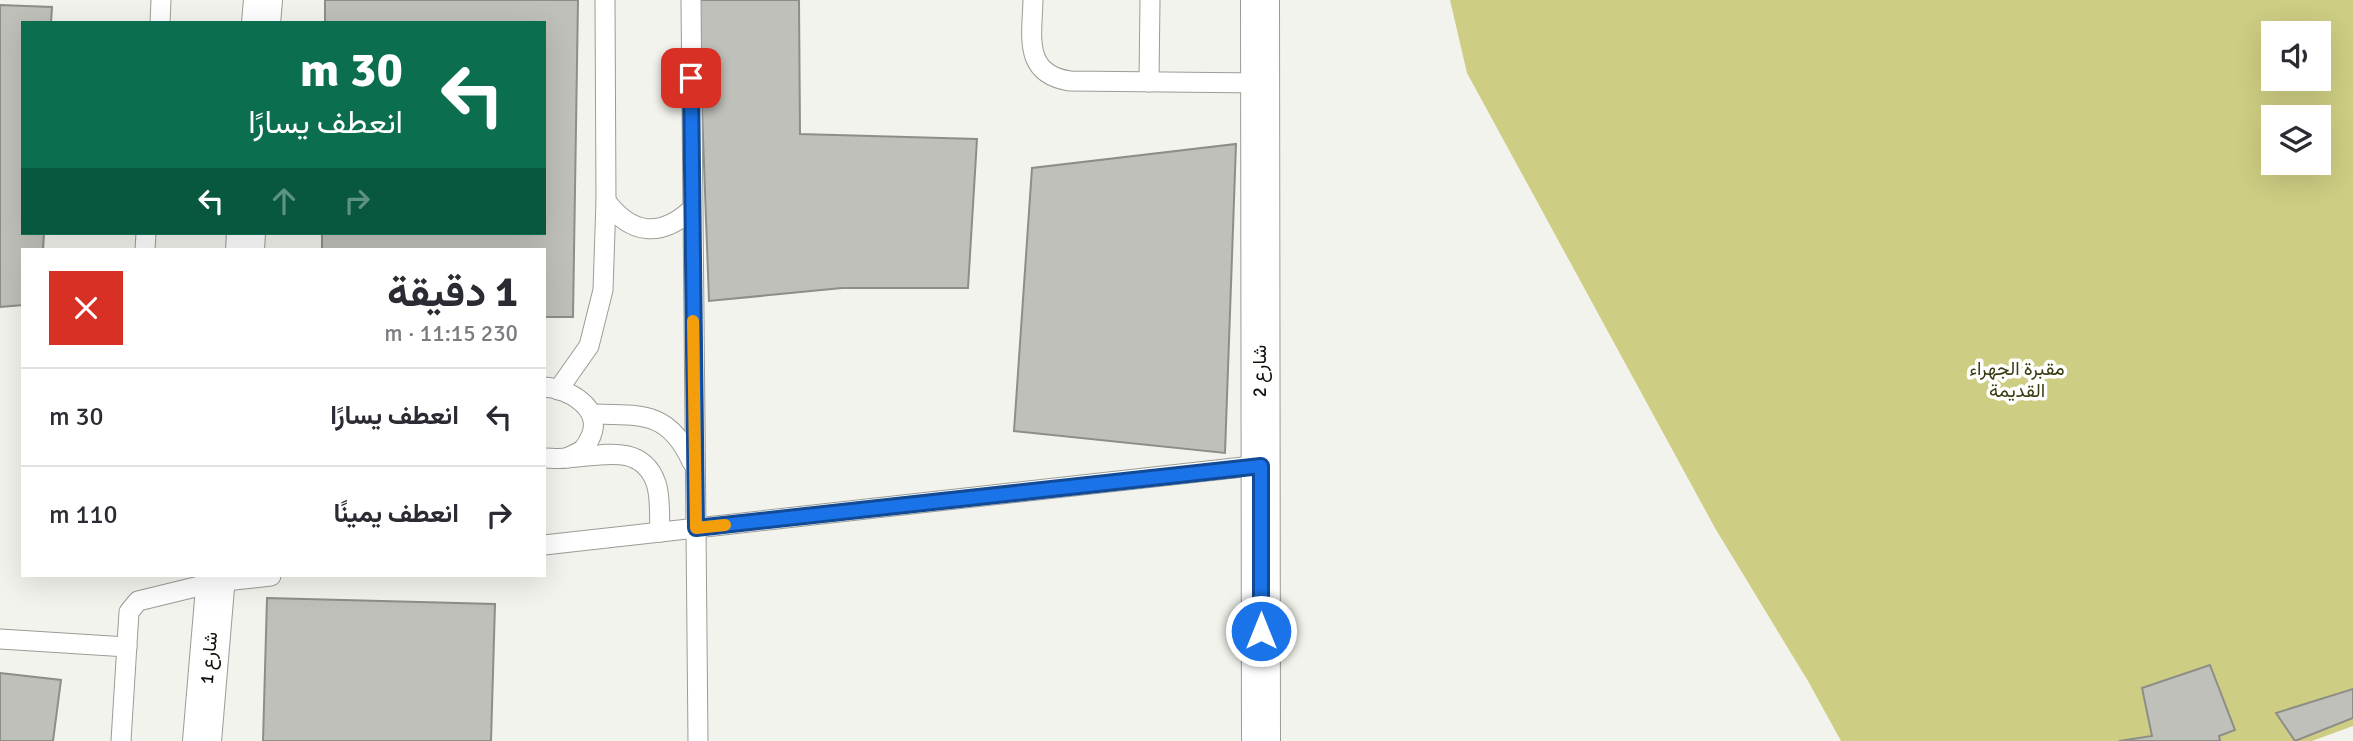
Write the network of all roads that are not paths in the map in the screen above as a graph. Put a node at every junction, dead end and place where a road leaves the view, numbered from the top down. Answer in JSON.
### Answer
{"nodes":[{"id":1,"x":161,"y":0,"type":"edge"},
{"id":2,"x":263,"y":0,"type":"edge"},
{"id":3,"x":606,"y":0,"type":"edge"},
{"id":4,"x":691,"y":0,"type":"edge"},
{"id":5,"x":1033,"y":0,"type":"edge"},
{"id":6,"x":1150,"y":0,"type":"edge"},
{"id":7,"x":1260,"y":0,"type":"edge"},
{"id":8,"x":160,"y":21,"type":"edge"},
{"id":9,"x":261,"y":21,"type":"edge"},
{"id":10,"x":1149,"y":82,"type":"junction"},
{"id":11,"x":1260,"y":83,"type":"junction"},
{"id":12,"x":606,"y":201,"type":"junction"},
{"id":13,"x":692,"y":209,"type":"junction"},
{"id":14,"x":551,"y":388,"type":"edge"},
{"id":15,"x":592,"y":414,"type":"junction"},
{"id":16,"x":546,"y":457,"type":"edge"},
{"id":17,"x":566,"y":458,"type":"junction"},
{"id":18,"x":1261,"y":466,"type":"junction"},
{"id":19,"x":695,"y":467,"type":"junction"},
{"id":20,"x":696,"y":528,"type":"junction"},
{"id":21,"x":660,"y":532,"type":"junction"},
{"id":22,"x":546,"y":545,"type":"edge"},
{"id":23,"x":253,"y":577,"type":"edge"},
{"id":24,"x":216,"y":579,"type":"edge"},
{"id":25,"x":0,"y":639,"type":"edge"},
{"id":26,"x":127,"y":647,"type":"junction"},
{"id":27,"x":121,"y":741,"type":"edge"},
{"id":28,"x":202,"y":741,"type":"edge"},
{"id":29,"x":698,"y":741,"type":"edge"},
{"id":30,"x":1261,"y":741,"type":"edge"}],
"edges":[{"from":1,"to":8,"type":"lane"},
{"from":2,"to":9,"type":"street"},
{"from":3,"to":12,"type":"lane"},
{"from":4,"to":13,"type":"lane"},
{"from":5,"to":10,"type":"lane"},
{"from":6,"to":10,"type":"lane"},
{"from":7,"to":11,"type":"street","name":"شارع 2"},
{"from":10,"to":11,"type":"lane"},
{"from":11,"to":18,"type":"street","name":"شارع 2"},
{"from":12,"to":13,"type":"lane"},
{"from":12,"to":14,"type":"lane"},
{"from":13,"to":19,"type":"lane"},
{"from":14,"to":15,"type":"lane"},
{"from":15,"to":17,"type":"lane"},
{"from":15,"to":19,"type":"lane"},
{"from":16,"to":17,"type":"lane"},
{"from":17,"to":21,"type":"lane"},
{"from":18,"to":20,"type":"lane"},
{"from":18,"to":30,"type":"street","name":"شارع 2"},
{"from":19,"to":20,"type":"lane"},
{"from":20,"to":21,"type":"lane"},
{"from":20,"to":29,"type":"lane"},
{"from":21,"to":22,"type":"lane"},
{"from":23,"to":24,"type":"lane"},
{"from":24,"to":26,"type":"lane"},
{"from":24,"to":28,"type":"street","name":"شارع 1"},
{"from":25,"to":26,"type":"lane"},
{"from":26,"to":27,"type":"lane"}]}
